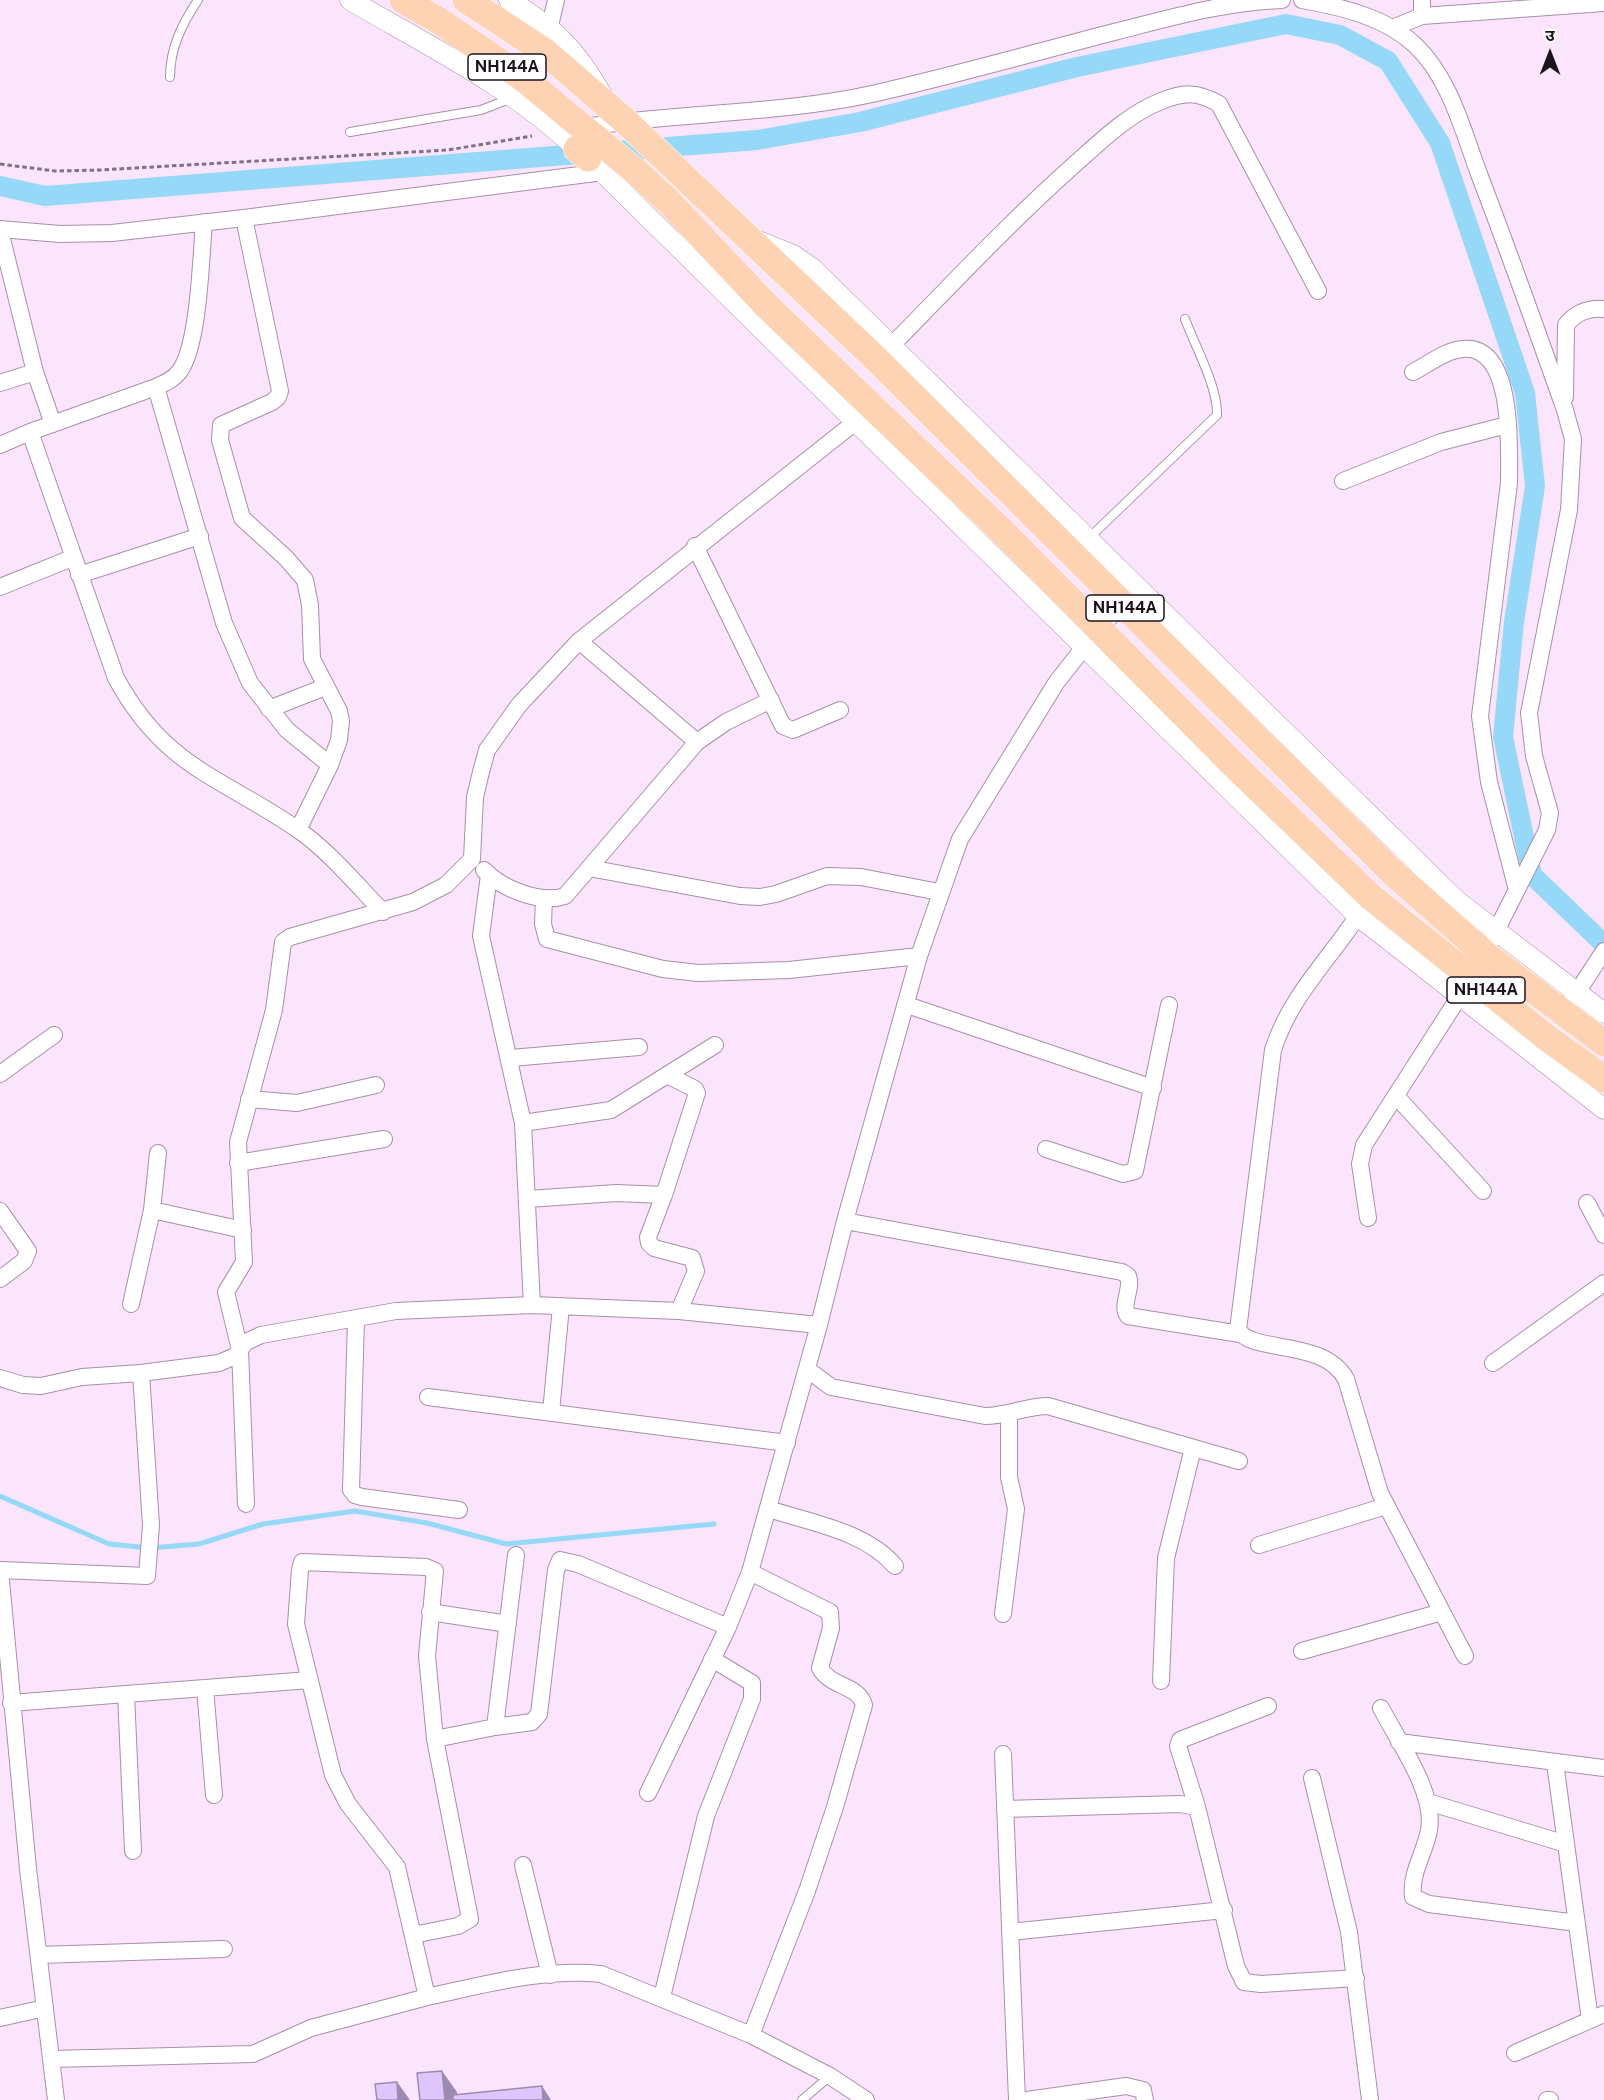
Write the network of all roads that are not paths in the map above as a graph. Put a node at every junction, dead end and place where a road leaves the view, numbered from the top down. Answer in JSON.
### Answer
{"nodes":[{"id":1,"x":198,"y":0,"type":"edge"},
{"id":2,"x":350,"y":0,"type":"edge"},
{"id":3,"x":403,"y":0,"type":"edge"},
{"id":4,"x":466,"y":0,"type":"edge"},
{"id":5,"x":509,"y":0,"type":"edge"},
{"id":6,"x":555,"y":0,"type":"edge"},
{"id":7,"x":1282,"y":0,"type":"edge"},
{"id":8,"x":1302,"y":0,"type":"edge"},
{"id":9,"x":1604,"y":3,"type":"edge"},
{"id":10,"x":1422,"y":8,"type":"edge"},
{"id":11,"x":1392,"y":28,"type":"junction"},
{"id":12,"x":547,"y":39,"type":"junction"},
{"id":13,"x":170,"y":77,"type":"dead end"},
{"id":14,"x":522,"y":92,"type":"junction"},
{"id":15,"x":624,"y":121,"type":"junction"},
{"id":16,"x":350,"y":132,"type":"dead end"},
{"id":17,"x":590,"y":149,"type":"junction"},
{"id":18,"x":244,"y":218,"type":"junction"},
{"id":19,"x":204,"y":222,"type":"junction"},
{"id":20,"x":0,"y":230,"type":"edge"},
{"id":21,"x":748,"y":237,"type":"junction"},
{"id":22,"x":1318,"y":291,"type":"dead end"},
{"id":23,"x":1604,"y":309,"type":"edge"},
{"id":24,"x":1185,"y":319,"type":"dead end"},
{"id":25,"x":892,"y":345,"type":"junction"},
{"id":26,"x":35,"y":372,"type":"junction"},
{"id":27,"x":1413,"y":372,"type":"dead end"},
{"id":28,"x":0,"y":383,"type":"edge"},
{"id":29,"x":156,"y":387,"type":"junction"},
{"id":30,"x":1566,"y":410,"type":"junction"},
{"id":31,"x":854,"y":423,"type":"junction"},
{"id":32,"x":52,"y":424,"type":"junction"},
{"id":33,"x":1507,"y":425,"type":"junction"},
{"id":34,"x":30,"y":432,"type":"junction"},
{"id":35,"x":0,"y":445,"type":"edge"},
{"id":36,"x":1343,"y":481,"type":"dead end"},
{"id":37,"x":200,"y":536,"type":"junction"},
{"id":38,"x":1088,"y":539,"type":"junction"},
{"id":39,"x":695,"y":546,"type":"junction"},
{"id":40,"x":72,"y":558,"type":"junction"},
{"id":41,"x":79,"y":575,"type":"junction"},
{"id":42,"x":0,"y":587,"type":"edge"},
{"id":43,"x":1122,"y":605,"type":"junction"},
{"id":44,"x":1092,"y":637,"type":"junction"},
{"id":45,"x":579,"y":641,"type":"junction"},
{"id":46,"x":325,"y":687,"type":"junction"},
{"id":47,"x":771,"y":700,"type":"junction"},
{"id":48,"x":269,"y":710,"type":"junction"},
{"id":49,"x":840,"y":710,"type":"dead end"},
{"id":50,"x":697,"y":742,"type":"junction"},
{"id":51,"x":330,"y":765,"type":"junction"},
{"id":52,"x":298,"y":830,"type":"junction"},
{"id":53,"x":472,"y":859,"type":"junction"},
{"id":54,"x":589,"y":868,"type":"junction"},
{"id":55,"x":489,"y":875,"type":"junction"},
{"id":56,"x":1517,"y":890,"type":"junction"},
{"id":57,"x":939,"y":892,"type":"junction"},
{"id":58,"x":544,"y":898,"type":"junction"},
{"id":59,"x":1365,"y":907,"type":"junction"},
{"id":60,"x":383,"y":912,"type":"junction"},
{"id":61,"x":1490,"y":943,"type":"junction"},
{"id":62,"x":1603,"y":953,"type":"edge"},
{"id":63,"x":919,"y":956,"type":"junction"},
{"id":64,"x":1466,"y":988,"type":"junction"},
{"id":65,"x":1570,"y":1004,"type":"junction"},
{"id":66,"x":907,"y":1005,"type":"junction"},
{"id":67,"x":1169,"y":1005,"type":"dead end"},
{"id":68,"x":1604,"y":1013,"type":"edge"},
{"id":69,"x":54,"y":1035,"type":"dead end"},
{"id":70,"x":1604,"y":1043,"type":"edge"},
{"id":71,"x":715,"y":1045,"type":"dead end"},
{"id":72,"x":639,"y":1047,"type":"dead end"},
{"id":73,"x":511,"y":1059,"type":"junction"},
{"id":74,"x":0,"y":1074,"type":"edge"},
{"id":75,"x":667,"y":1075,"type":"junction"},
{"id":76,"x":1604,"y":1079,"type":"edge"},
{"id":77,"x":376,"y":1085,"type":"dead end"},
{"id":78,"x":1153,"y":1088,"type":"junction"},
{"id":79,"x":1396,"y":1096,"type":"junction"},
{"id":80,"x":249,"y":1099,"type":"junction"},
{"id":81,"x":1604,"y":1109,"type":"edge"},
{"id":82,"x":523,"y":1123,"type":"junction"},
{"id":83,"x":384,"y":1139,"type":"dead end"},
{"id":84,"x":1046,"y":1149,"type":"dead end"},
{"id":85,"x":158,"y":1154,"type":"dead end"},
{"id":86,"x":238,"y":1163,"type":"junction"},
{"id":87,"x":1483,"y":1191,"type":"dead end"},
{"id":88,"x":664,"y":1195,"type":"junction"},
{"id":89,"x":528,"y":1199,"type":"junction"},
{"id":90,"x":1587,"y":1203,"type":"dead end"},
{"id":91,"x":152,"y":1210,"type":"junction"},
{"id":92,"x":0,"y":1211,"type":"edge"},
{"id":93,"x":1368,"y":1218,"type":"dead end"},
{"id":94,"x":845,"y":1221,"type":"junction"},
{"id":95,"x":243,"y":1230,"type":"junction"},
{"id":96,"x":1604,"y":1235,"type":"edge"},
{"id":97,"x":0,"y":1279,"type":"edge"},
{"id":98,"x":1604,"y":1283,"type":"edge"},
{"id":99,"x":131,"y":1304,"type":"dead end"},
{"id":100,"x":532,"y":1305,"type":"junction"},
{"id":101,"x":561,"y":1306,"type":"junction"},
{"id":102,"x":679,"y":1311,"type":"junction"},
{"id":103,"x":356,"y":1319,"type":"junction"},
{"id":104,"x":819,"y":1325,"type":"junction"},
{"id":105,"x":1240,"y":1334,"type":"junction"},
{"id":106,"x":240,"y":1350,"type":"junction"},
{"id":107,"x":1493,"y":1363,"type":"dead end"},
{"id":108,"x":807,"y":1370,"type":"junction"},
{"id":109,"x":141,"y":1373,"type":"junction"},
{"id":110,"x":0,"y":1378,"type":"edge"},
{"id":111,"x":428,"y":1397,"type":"dead end"},
{"id":112,"x":551,"y":1412,"type":"junction"},
{"id":113,"x":1009,"y":1414,"type":"junction"},
{"id":114,"x":787,"y":1443,"type":"junction"},
{"id":115,"x":1193,"y":1448,"type":"junction"},
{"id":116,"x":1239,"y":1461,"type":"dead end"},
{"id":117,"x":246,"y":1504,"type":"dead end"},
{"id":118,"x":1386,"y":1506,"type":"junction"},
{"id":119,"x":459,"y":1510,"type":"dead end"},
{"id":120,"x":765,"y":1520,"type":"junction"},
{"id":121,"x":1259,"y":1545,"type":"dead end"},
{"id":122,"x":516,"y":1555,"type":"dead end"},
{"id":123,"x":895,"y":1566,"type":"dead end"},
{"id":124,"x":0,"y":1570,"type":"edge"},
{"id":125,"x":750,"y":1572,"type":"junction"},
{"id":126,"x":430,"y":1612,"type":"junction"},
{"id":127,"x":1442,"y":1612,"type":"junction"},
{"id":128,"x":1003,"y":1614,"type":"dead end"},
{"id":129,"x":2,"y":1623,"type":"edge"},
{"id":130,"x":508,"y":1623,"type":"junction"},
{"id":131,"x":728,"y":1626,"type":"junction"},
{"id":132,"x":1302,"y":1651,"type":"dead end"},
{"id":133,"x":1465,"y":1656,"type":"dead end"},
{"id":134,"x":712,"y":1659,"type":"junction"},
{"id":135,"x":310,"y":1680,"type":"junction"},
{"id":136,"x":1161,"y":1681,"type":"dead end"},
{"id":137,"x":205,"y":1688,"type":"junction"},
{"id":138,"x":126,"y":1694,"type":"junction"},
{"id":139,"x":11,"y":1703,"type":"junction"},
{"id":140,"x":1268,"y":1707,"type":"dead end"},
{"id":141,"x":1381,"y":1708,"type":"dead end"},
{"id":142,"x":495,"y":1727,"type":"junction"},
{"id":143,"x":435,"y":1739,"type":"junction"},
{"id":144,"x":1398,"y":1742,"type":"junction"},
{"id":145,"x":1003,"y":1754,"type":"dead end"},
{"id":146,"x":1555,"y":1763,"type":"junction"},
{"id":147,"x":1604,"y":1768,"type":"edge"},
{"id":148,"x":1312,"y":1778,"type":"dead end"},
{"id":149,"x":648,"y":1793,"type":"dead end"},
{"id":150,"x":214,"y":1795,"type":"dead end"},
{"id":151,"x":1428,"y":1802,"type":"junction"},
{"id":152,"x":1197,"y":1807,"type":"junction"},
{"id":153,"x":1005,"y":1809,"type":"junction"},
{"id":154,"x":1566,"y":1844,"type":"junction"},
{"id":155,"x":133,"y":1851,"type":"dead end"},
{"id":156,"x":523,"y":1865,"type":"dead end"},
{"id":157,"x":1224,"y":1910,"type":"junction"},
{"id":158,"x":1577,"y":1923,"type":"junction"},
{"id":159,"x":1010,"y":1932,"type":"junction"},
{"id":160,"x":413,"y":1935,"type":"junction"},
{"id":161,"x":224,"y":1948,"type":"dead end"},
{"id":162,"x":39,"y":1954,"type":"junction"},
{"id":163,"x":550,"y":1975,"type":"junction"},
{"id":164,"x":1356,"y":1978,"type":"junction"},
{"id":165,"x":427,"y":1997,"type":"junction"},
{"id":166,"x":662,"y":1997,"type":"junction"},
{"id":167,"x":45,"y":2008,"type":"junction"},
{"id":168,"x":1597,"y":2017,"type":"edge"},
{"id":169,"x":0,"y":2018,"type":"edge"},
{"id":170,"x":751,"y":2035,"type":"junction"},
{"id":171,"x":1515,"y":2053,"type":"dead end"},
{"id":172,"x":51,"y":2059,"type":"junction"},
{"id":173,"x":830,"y":2076,"type":"junction"},
{"id":174,"x":56,"y":2100,"type":"edge"},
{"id":175,"x":802,"y":2100,"type":"edge"},
{"id":176,"x":866,"y":2100,"type":"edge"},
{"id":177,"x":1017,"y":2100,"type":"edge"},
{"id":178,"x":1027,"y":2100,"type":"edge"},
{"id":179,"x":1145,"y":2100,"type":"edge"},
{"id":180,"x":1370,"y":2100,"type":"edge"}],
"edges":[{"from":1,"to":13,"type":"lane"},
{"from":2,"to":14,"type":"street"},
{"from":3,"to":14,"type":"highway","number":"NH144A"},
{"from":4,"to":12,"type":"highway","number":"NH144A"},
{"from":5,"to":12,"type":"street"},
{"from":6,"to":12,"type":"street"},
{"from":7,"to":15,"type":"street"},
{"from":8,"to":11,"type":"street"},
{"from":9,"to":10,"type":"street"},
{"from":10,"to":11,"type":"street"},
{"from":11,"to":30,"type":"street"},
{"from":12,"to":15,"type":"highway","number":"NH144A"},
{"from":14,"to":16,"type":"lane"},
{"from":14,"to":17,"type":"highway","number":"NH144A"},
{"from":15,"to":17,"type":"street"},
{"from":15,"to":21,"type":"highway","number":"NH144A"},
{"from":17,"to":18,"type":"street"},
{"from":17,"to":31,"type":"street"},
{"from":17,"to":44,"type":"highway","number":"NH144A"},
{"from":18,"to":19,"type":"street"},
{"from":18,"to":46,"type":"street"},
{"from":19,"to":20,"type":"street"},
{"from":19,"to":29,"type":"street"},
{"from":20,"to":26,"type":"street"},
{"from":21,"to":25,"type":"street"},
{"from":21,"to":43,"type":"highway","number":"NH144A"},
{"from":22,"to":25,"type":"street"},
{"from":23,"to":30,"type":"street"},
{"from":24,"to":38,"type":"lane"},
{"from":25,"to":38,"type":"street"},
{"from":26,"to":28,"type":"street"},
{"from":26,"to":32,"type":"street"},
{"from":27,"to":33,"type":"street"},
{"from":29,"to":32,"type":"street"},
{"from":29,"to":37,"type":"street"},
{"from":30,"to":56,"type":"street"},
{"from":31,"to":39,"type":"street"},
{"from":31,"to":44,"type":"street"},
{"from":32,"to":34,"type":"street"},
{"from":33,"to":36,"type":"street"},
{"from":33,"to":56,"type":"street"},
{"from":34,"to":35,"type":"street"},
{"from":34,"to":40,"type":"street"},
{"from":37,"to":41,"type":"street"},
{"from":37,"to":48,"type":"street"},
{"from":38,"to":61,"type":"street"},
{"from":39,"to":45,"type":"street"},
{"from":39,"to":47,"type":"street"},
{"from":40,"to":41,"type":"street"},
{"from":40,"to":42,"type":"street"},
{"from":41,"to":52,"type":"street"},
{"from":43,"to":44,"type":"street"},
{"from":43,"to":61,"type":"highway","number":"NH144A"},
{"from":44,"to":57,"type":"street"},
{"from":44,"to":59,"type":"highway","number":"NH144A"},
{"from":45,"to":50,"type":"street"},
{"from":45,"to":53,"type":"street"},
{"from":46,"to":48,"type":"street"},
{"from":46,"to":51,"type":"street"},
{"from":47,"to":49,"type":"street"},
{"from":47,"to":50,"type":"street"},
{"from":48,"to":51,"type":"street"},
{"from":50,"to":54,"type":"street"},
{"from":51,"to":52,"type":"street"},
{"from":52,"to":60,"type":"street"},
{"from":53,"to":55,"type":"street"},
{"from":53,"to":60,"type":"street"},
{"from":54,"to":57,"type":"street"},
{"from":54,"to":58,"type":"street"},
{"from":55,"to":58,"type":"street"},
{"from":55,"to":73,"type":"street"},
{"from":56,"to":61,"type":"street"},
{"from":57,"to":63,"type":"street"},
{"from":58,"to":63,"type":"street"},
{"from":59,"to":64,"type":"highway","number":"NH144A"},
{"from":59,"to":105,"type":"street"},
{"from":60,"to":80,"type":"street"},
{"from":61,"to":64,"type":"street"},
{"from":61,"to":65,"type":"highway","number":"NH144A"},
{"from":62,"to":65,"type":"street"},
{"from":63,"to":66,"type":"street"},
{"from":64,"to":76,"type":"highway","number":"NH144A"},
{"from":64,"to":79,"type":"street"},
{"from":64,"to":81,"type":"street"},
{"from":65,"to":68,"type":"street"},
{"from":65,"to":70,"type":"highway","number":"NH144A"},
{"from":66,"to":78,"type":"street"},
{"from":66,"to":94,"type":"street"},
{"from":67,"to":78,"type":"street"},
{"from":69,"to":74,"type":"street"},
{"from":71,"to":75,"type":"street"},
{"from":72,"to":73,"type":"street"},
{"from":73,"to":82,"type":"street"},
{"from":75,"to":82,"type":"street"},
{"from":75,"to":88,"type":"street"},
{"from":77,"to":80,"type":"street"},
{"from":78,"to":84,"type":"street"},
{"from":79,"to":87,"type":"street"},
{"from":79,"to":93,"type":"street"},
{"from":80,"to":86,"type":"street"},
{"from":82,"to":89,"type":"street"},
{"from":83,"to":86,"type":"street"},
{"from":85,"to":91,"type":"street"},
{"from":86,"to":95,"type":"street"},
{"from":88,"to":89,"type":"street"},
{"from":88,"to":102,"type":"street"},
{"from":89,"to":100,"type":"street"},
{"from":90,"to":96,"type":"street"},
{"from":91,"to":95,"type":"street"},
{"from":91,"to":99,"type":"street"},
{"from":92,"to":97,"type":"street"},
{"from":94,"to":104,"type":"street"},
{"from":94,"to":105,"type":"street"},
{"from":95,"to":106,"type":"street"},
{"from":98,"to":107,"type":"street"},
{"from":100,"to":101,"type":"street"},
{"from":100,"to":103,"type":"street"},
{"from":101,"to":102,"type":"street"},
{"from":101,"to":112,"type":"street"},
{"from":102,"to":104,"type":"street"},
{"from":103,"to":106,"type":"street"},
{"from":103,"to":119,"type":"street"},
{"from":104,"to":108,"type":"street"},
{"from":105,"to":118,"type":"street"},
{"from":106,"to":109,"type":"street"},
{"from":106,"to":117,"type":"street"},
{"from":108,"to":113,"type":"street"},
{"from":108,"to":114,"type":"street"},
{"from":109,"to":110,"type":"street"},
{"from":109,"to":124,"type":"street"},
{"from":111,"to":112,"type":"street"},
{"from":112,"to":114,"type":"street"},
{"from":113,"to":115,"type":"street"},
{"from":113,"to":128,"type":"street"},
{"from":114,"to":120,"type":"street"},
{"from":115,"to":116,"type":"street"},
{"from":115,"to":136,"type":"street"},
{"from":118,"to":121,"type":"street"},
{"from":118,"to":127,"type":"street"},
{"from":120,"to":123,"type":"street"},
{"from":120,"to":125,"type":"street"},
{"from":122,"to":130,"type":"street"},
{"from":124,"to":129,"type":"street"},
{"from":125,"to":131,"type":"street"},
{"from":125,"to":170,"type":"street"},
{"from":126,"to":130,"type":"street"},
{"from":126,"to":135,"type":"street"},
{"from":126,"to":143,"type":"street"},
{"from":127,"to":132,"type":"street"},
{"from":127,"to":133,"type":"street"},
{"from":129,"to":139,"type":"street"},
{"from":130,"to":142,"type":"street"},
{"from":131,"to":134,"type":"street"},
{"from":131,"to":142,"type":"street"},
{"from":134,"to":149,"type":"street"},
{"from":134,"to":166,"type":"street"},
{"from":135,"to":137,"type":"street"},
{"from":135,"to":160,"type":"street"},
{"from":137,"to":138,"type":"street"},
{"from":137,"to":150,"type":"street"},
{"from":138,"to":139,"type":"street"},
{"from":138,"to":155,"type":"street"},
{"from":139,"to":162,"type":"street"},
{"from":140,"to":152,"type":"street"},
{"from":141,"to":144,"type":"street"},
{"from":142,"to":143,"type":"street"},
{"from":143,"to":160,"type":"street"},
{"from":144,"to":146,"type":"street"},
{"from":144,"to":151,"type":"street"},
{"from":145,"to":153,"type":"street"},
{"from":146,"to":147,"type":"street"},
{"from":146,"to":154,"type":"street"},
{"from":148,"to":164,"type":"street"},
{"from":151,"to":154,"type":"street"},
{"from":151,"to":158,"type":"street"},
{"from":152,"to":153,"type":"street"},
{"from":152,"to":157,"type":"street"},
{"from":153,"to":159,"type":"street"},
{"from":154,"to":158,"type":"street"},
{"from":156,"to":163,"type":"street"},
{"from":157,"to":159,"type":"street"},
{"from":157,"to":164,"type":"street"},
{"from":158,"to":168,"type":"street"},
{"from":159,"to":177,"type":"street"},
{"from":160,"to":165,"type":"street"},
{"from":161,"to":162,"type":"street"},
{"from":162,"to":167,"type":"street"},
{"from":163,"to":165,"type":"street"},
{"from":163,"to":166,"type":"street"},
{"from":164,"to":180,"type":"street"},
{"from":165,"to":172,"type":"street"},
{"from":166,"to":170,"type":"street"},
{"from":167,"to":169,"type":"street"},
{"from":167,"to":172,"type":"street"},
{"from":168,"to":171,"type":"street"},
{"from":170,"to":173,"type":"street"},
{"from":172,"to":174,"type":"street"},
{"from":173,"to":175,"type":"lane"},
{"from":173,"to":176,"type":"street"},
{"from":178,"to":179,"type":"street"}]}
